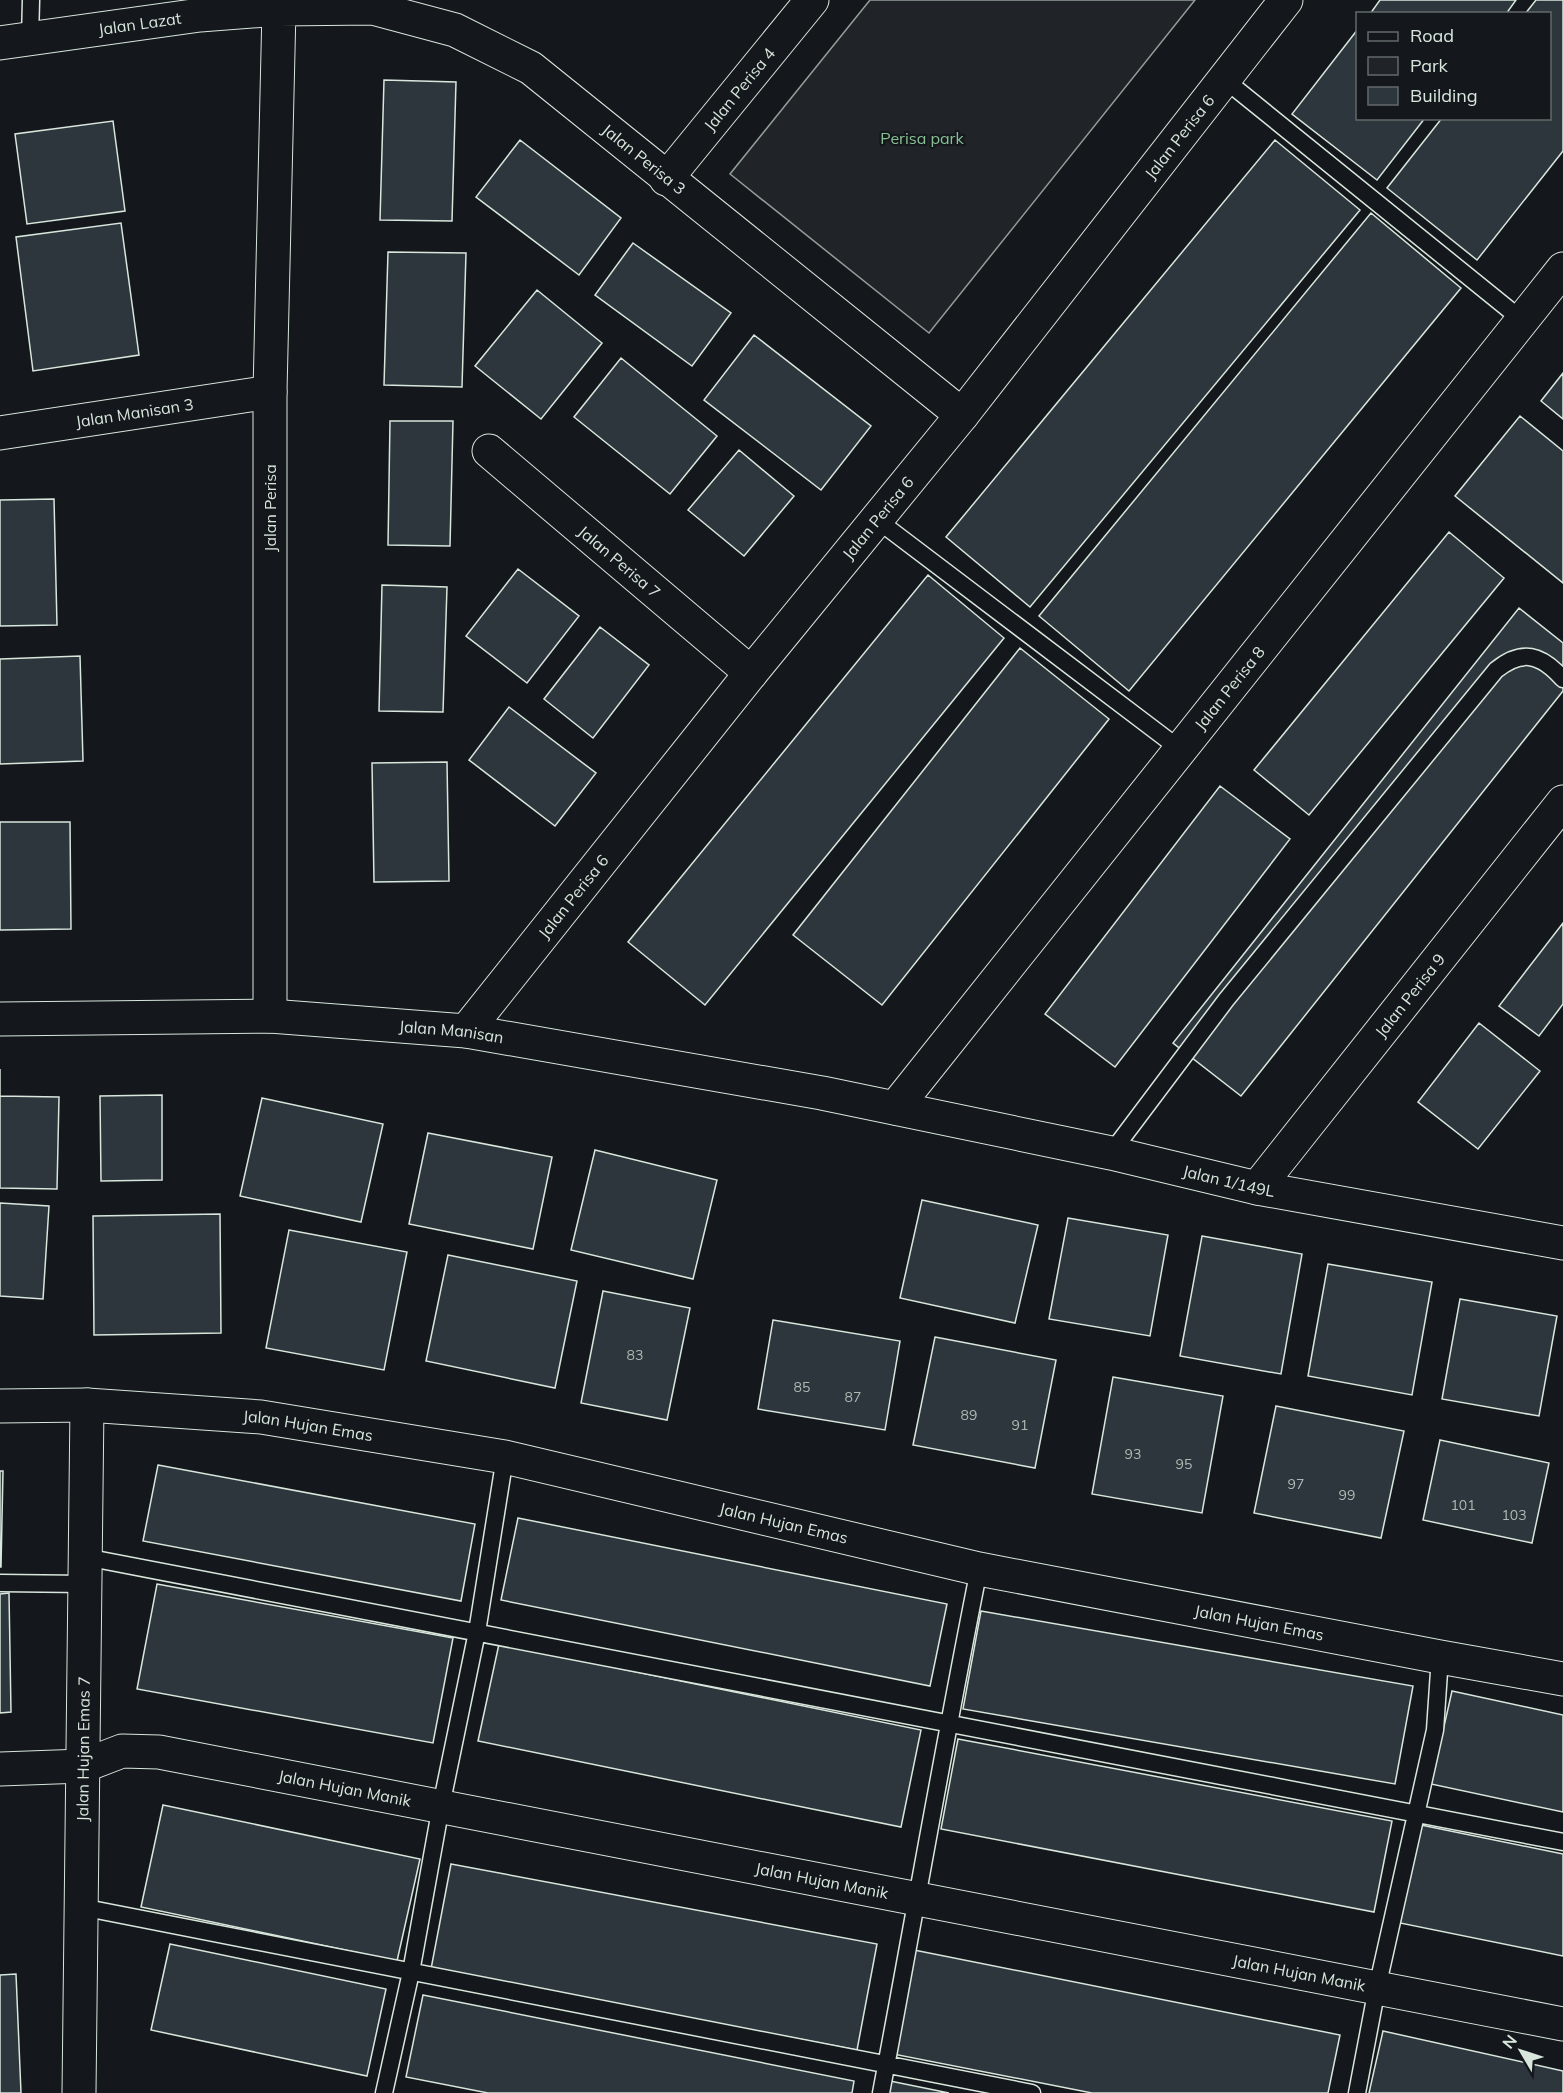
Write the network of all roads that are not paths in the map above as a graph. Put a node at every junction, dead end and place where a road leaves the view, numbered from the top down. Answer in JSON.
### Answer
{"nodes":[{"id":1,"x":31,"y":0,"type":"edge"},
{"id":2,"x":812,"y":0,"type":"edge"},
{"id":3,"x":1286,"y":0,"type":"edge"},
{"id":4,"x":279,"y":5,"type":"edge"},
{"id":5,"x":200,"y":8,"type":"edge"},
{"id":6,"x":15,"y":41,"type":"edge"},
{"id":7,"x":1224,"y":79,"type":"junction"},
{"id":8,"x":666,"y":179,"type":"junction"},
{"id":9,"x":1563,"y":269,"type":"edge"},
{"id":10,"x":1522,"y":321,"type":"junction"},
{"id":11,"x":270,"y":392,"type":"junction"},
{"id":12,"x":962,"y":415,"type":"junction"},
{"id":13,"x":0,"y":433,"type":"edge"},
{"id":14,"x":489,"y":451,"type":"dead end"},
{"id":15,"x":876,"y":519,"type":"junction"},
{"id":16,"x":751,"y":673,"type":"junction"},
{"id":17,"x":1563,"y":679,"type":"edge"},
{"id":18,"x":1180,"y":750,"type":"junction"},
{"id":19,"x":1563,"y":802,"type":"edge"},
{"id":20,"x":270,"y":1016,"type":"junction"},
{"id":21,"x":0,"y":1019,"type":"edge"},
{"id":22,"x":466,"y":1031,"type":"junction"},
{"id":23,"x":895,"y":1108,"type":"junction"},
{"id":24,"x":1111,"y":1153,"type":"junction"},
{"id":25,"x":1257,"y":1188,"type":"junction"},
{"id":26,"x":1563,"y":1243,"type":"edge"},
{"id":27,"x":87,"y":1405,"type":"junction"},
{"id":28,"x":0,"y":1406,"type":"edge"},
{"id":29,"x":505,"y":1457,"type":"junction"},
{"id":30,"x":979,"y":1569,"type":"junction"},
{"id":31,"x":85,"y":1570,"type":"junction"},
{"id":32,"x":0,"y":1583,"type":"edge"},
{"id":33,"x":477,"y":1632,"type":"junction"},
{"id":34,"x":1440,"y":1657,"type":"junction"},
{"id":35,"x":1563,"y":1679,"type":"edge"},
{"id":36,"x":948,"y":1724,"type":"junction"},
{"id":37,"x":83,"y":1766,"type":"junction"},
{"id":38,"x":0,"y":1769,"type":"edge"},
{"id":39,"x":441,"y":1806,"type":"junction"},
{"id":40,"x":1416,"y":1814,"type":"junction"},
{"id":41,"x":1563,"y":1842,"type":"edge"},
{"id":42,"x":918,"y":1899,"type":"junction"},
{"id":43,"x":81,"y":1907,"type":"junction"},
{"id":44,"x":411,"y":1972,"type":"junction"},
{"id":45,"x":1377,"y":1988,"type":"junction"},
{"id":46,"x":1563,"y":2024,"type":"edge"},
{"id":47,"x":887,"y":2065,"type":"junction"},
{"id":48,"x":80,"y":2093,"type":"edge"},
{"id":49,"x":384,"y":2093,"type":"edge"},
{"id":50,"x":881,"y":2093,"type":"edge"},
{"id":51,"x":1032,"y":2093,"type":"edge"},
{"id":52,"x":1357,"y":2093,"type":"edge"}],
"edges":[{"from":1,"to":6,"type":"lane"},
{"from":2,"to":8,"type":"street","name":"Jalan Perisa 4"},
{"from":3,"to":7,"type":"street","name":"Jalan Perisa 6"},
{"from":4,"to":5,"type":"street","name":"Jalan Lazat"},
{"from":4,"to":8,"type":"street","name":"Jalan Perisa 3"},
{"from":4,"to":11,"type":"street","name":"Jalan Perisa"},
{"from":5,"to":6,"type":"street","name":"Jalan Lazat"},
{"from":7,"to":10,"type":"lane"},
{"from":7,"to":12,"type":"street","name":"Jalan Perisa 6"},
{"from":8,"to":12,"type":"street","name":"Jalan Perisa 3"},
{"from":9,"to":10,"type":"street","name":"Jalan Perisa 8"},
{"from":10,"to":18,"type":"street","name":"Jalan Perisa 8"},
{"from":11,"to":13,"type":"street","name":"Jalan Manisan 3"},
{"from":11,"to":20,"type":"street","name":"Jalan Perisa"},
{"from":12,"to":15,"type":"street","name":"Jalan Perisa 6"},
{"from":14,"to":16,"type":"street","name":"Jalan Perisa 7"},
{"from":15,"to":16,"type":"street","name":"Jalan Perisa 6"},
{"from":15,"to":18,"type":"lane"},
{"from":16,"to":22,"type":"street","name":"Jalan Perisa 6"},
{"from":17,"to":24,"type":"lane"},
{"from":18,"to":23,"type":"street","name":"Jalan Perisa 8"},
{"from":19,"to":25,"type":"street","name":"Jalan Perisa 9"},
{"from":20,"to":21,"type":"street","name":"Jalan Manisan"},
{"from":20,"to":22,"type":"street","name":"Jalan Manisan"},
{"from":22,"to":23,"type":"street","name":"Jalan Manisan"},
{"from":23,"to":24,"type":"street","name":"Jalan 1/149L"},
{"from":24,"to":25,"type":"street","name":"Jalan 1/149L"},
{"from":25,"to":26,"type":"street","name":"Jalan 1/149L"},
{"from":27,"to":28,"type":"street","name":"Jalan Hujan Emas"},
{"from":27,"to":29,"type":"street","name":"Jalan Hujan Emas"},
{"from":27,"to":31,"type":"street","name":"Jalan Hujan Emas 7"},
{"from":29,"to":30,"type":"street","name":"Jalan Hujan Emas"},
{"from":29,"to":33,"type":"lane"},
{"from":30,"to":34,"type":"street","name":"Jalan Hujan Emas"},
{"from":30,"to":36,"type":"lane"},
{"from":31,"to":32,"type":"lane"},
{"from":31,"to":33,"type":"lane"},
{"from":31,"to":37,"type":"street","name":"Jalan Hujan Emas 7"},
{"from":33,"to":36,"type":"lane"},
{"from":33,"to":39,"type":"lane"},
{"from":34,"to":35,"type":"street","name":"Jalan Hujan Emas"},
{"from":34,"to":40,"type":"lane"},
{"from":36,"to":40,"type":"lane"},
{"from":36,"to":42,"type":"lane"},
{"from":37,"to":38,"type":"street","name":"Jalan Hujan Manik"},
{"from":37,"to":39,"type":"street","name":"Jalan Hujan Manik"},
{"from":37,"to":43,"type":"street","name":"Jalan Hujan Emas 7"},
{"from":39,"to":42,"type":"street","name":"Jalan Hujan Manik"},
{"from":39,"to":44,"type":"lane"},
{"from":40,"to":41,"type":"lane"},
{"from":40,"to":45,"type":"lane"},
{"from":42,"to":45,"type":"street","name":"Jalan Hujan Manik"},
{"from":42,"to":47,"type":"lane"},
{"from":43,"to":44,"type":"lane"},
{"from":43,"to":48,"type":"street","name":"Jalan Hujan Emas 7"},
{"from":44,"to":47,"type":"lane"},
{"from":44,"to":49,"type":"lane"},
{"from":45,"to":46,"type":"street","name":"Jalan Hujan Manik"},
{"from":45,"to":52,"type":"lane"},
{"from":47,"to":50,"type":"lane"},
{"from":47,"to":51,"type":"lane"}]}
